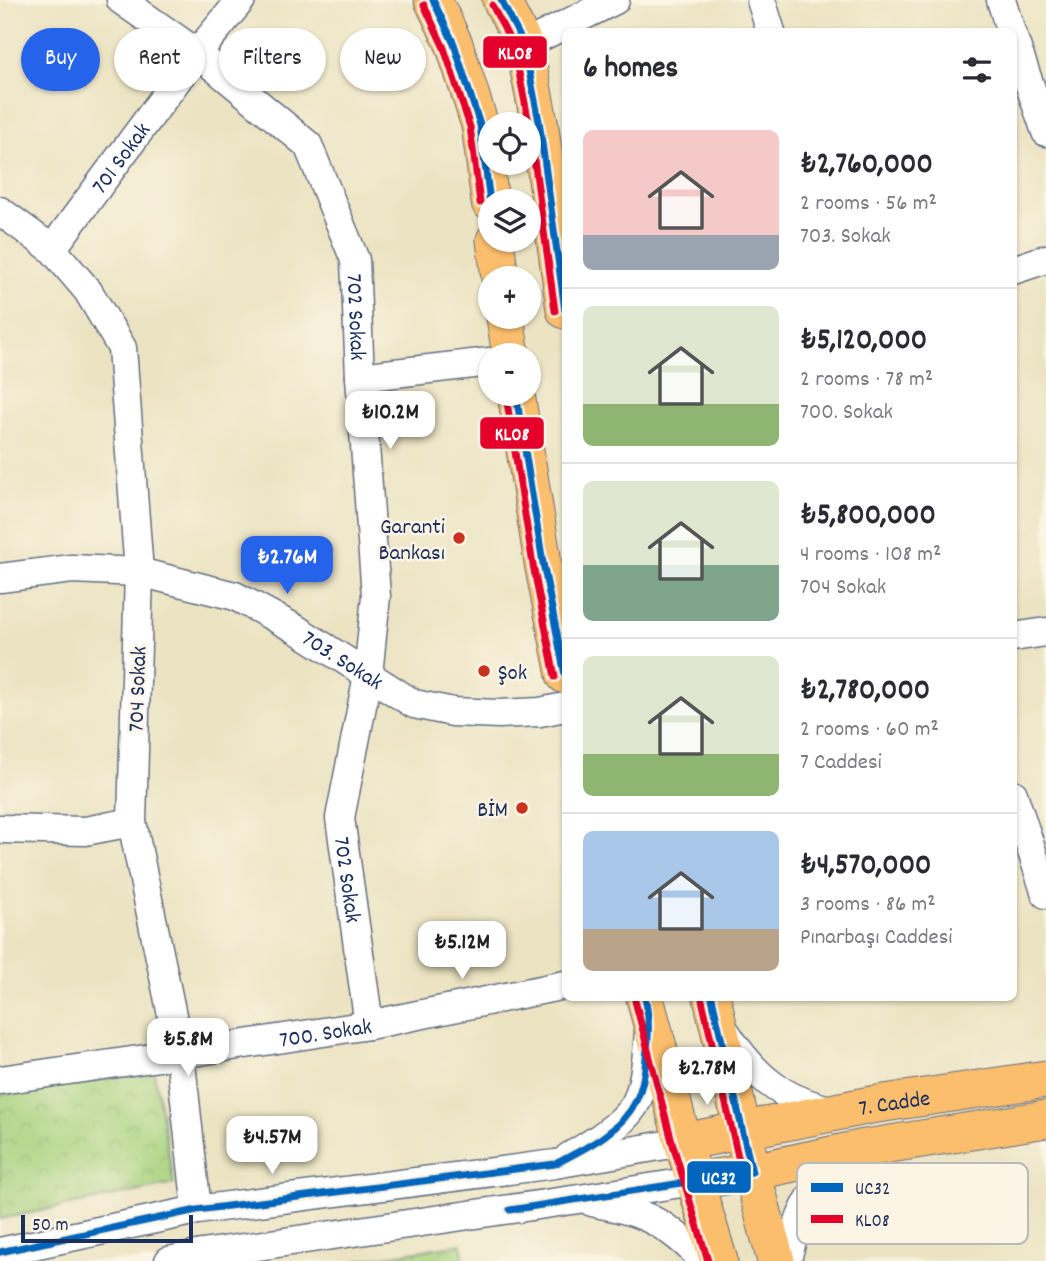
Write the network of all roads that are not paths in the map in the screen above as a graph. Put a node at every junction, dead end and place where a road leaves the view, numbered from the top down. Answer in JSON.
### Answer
{"nodes":[{"id":1,"x":121,"y":0,"type":"edge"},
{"id":2,"x":241,"y":0,"type":"edge"},
{"id":3,"x":432,"y":0,"type":"edge"},
{"id":4,"x":501,"y":0,"type":"edge"},
{"id":5,"x":615,"y":0,"type":"edge"},
{"id":6,"x":761,"y":0,"type":"edge"},
{"id":7,"x":1001,"y":0,"type":"edge"},
{"id":8,"x":161,"y":28,"type":"edge"},
{"id":9,"x":770,"y":28,"type":"edge"},
{"id":10,"x":1011,"y":28,"type":"edge"},
{"id":11,"x":205,"y":43,"type":"edge"},
{"id":12,"x":524,"y":45,"type":"junction"},
{"id":13,"x":1017,"y":45,"type":"edge"},
{"id":14,"x":205,"y":60,"type":"edge"},
{"id":15,"x":169,"y":91,"type":"edge"},
{"id":16,"x":1039,"y":92,"type":"edge"},
{"id":17,"x":1046,"y":132,"type":"edge"},
{"id":18,"x":488,"y":189,"type":"edge"},
{"id":19,"x":0,"y":211,"type":"edge"},
{"id":20,"x":52,"y":249,"type":"junction"},
{"id":21,"x":1046,"y":259,"type":"edge"},
{"id":22,"x":1017,"y":269,"type":"edge"},
{"id":23,"x":562,"y":287,"type":"edge"},
{"id":24,"x":478,"y":363,"type":"edge"},
{"id":25,"x":360,"y":377,"type":"junction"},
{"id":26,"x":518,"y":406,"type":"edge"},
{"id":27,"x":139,"y":572,"type":"junction"},
{"id":28,"x":0,"y":578,"type":"edge"},
{"id":29,"x":1046,"y":632,"type":"edge"},
{"id":30,"x":1017,"y":636,"type":"edge"},
{"id":31,"x":562,"y":660,"type":"edge"},
{"id":32,"x":368,"y":675,"type":"junction"},
{"id":33,"x":562,"y":708,"type":"edge"},
{"id":34,"x":1017,"y":806,"type":"edge"},
{"id":35,"x":132,"y":822,"type":"junction"},
{"id":36,"x":0,"y":830,"type":"edge"},
{"id":37,"x":1046,"y":894,"type":"edge"},
{"id":38,"x":562,"y":986,"type":"edge"},
{"id":39,"x":648,"y":1006,"type":"edge"},
{"id":40,"x":714,"y":1007,"type":"edge"},
{"id":41,"x":369,"y":1025,"type":"junction"},
{"id":42,"x":180,"y":1054,"type":"junction"},
{"id":43,"x":1046,"y":1079,"type":"edge"},
{"id":44,"x":0,"y":1080,"type":"edge"},
{"id":45,"x":838,"y":1111,"type":"junction"},
{"id":46,"x":1046,"y":1119,"type":"edge"},
{"id":47,"x":742,"y":1129,"type":"junction"},
{"id":48,"x":683,"y":1142,"type":"junction"},
{"id":49,"x":859,"y":1149,"type":"junction"},
{"id":50,"x":843,"y":1163,"type":"edge"},
{"id":51,"x":555,"y":1164,"type":"junction"},
{"id":52,"x":752,"y":1172,"type":"junction"},
{"id":53,"x":694,"y":1181,"type":"junction"},
{"id":54,"x":579,"y":1199,"type":"junction"},
{"id":55,"x":197,"y":1210,"type":"junction"},
{"id":56,"x":797,"y":1226,"type":"edge"},
{"id":57,"x":0,"y":1252,"type":"edge"},
{"id":58,"x":200,"y":1258,"type":"edge"},
{"id":59,"x":169,"y":1261,"type":"edge"},
{"id":60,"x":704,"y":1261,"type":"edge"},
{"id":61,"x":719,"y":1261,"type":"edge"},
{"id":62,"x":776,"y":1261,"type":"edge"},
{"id":63,"x":787,"y":1261,"type":"edge"}],
"edges":[{"from":1,"to":8,"type":"street","name":"702 Sokak"},
{"from":2,"to":11,"type":"street","name":"701 Sokak"},
{"from":3,"to":18,"type":"main road"},
{"from":4,"to":12,"type":"main road"},
{"from":5,"to":12,"type":"street"},
{"from":6,"to":9,"type":"street"},
{"from":7,"to":10,"type":"street"},
{"from":12,"to":23,"type":"main road"},
{"from":13,"to":16,"type":"street"},
{"from":14,"to":25,"type":"street","name":"702 Sokak"},
{"from":15,"to":20,"type":"street","name":"701 Sokak"},
{"from":16,"to":17,"type":"street"},
{"from":19,"to":20,"type":"street","name":"704 Sokak"},
{"from":20,"to":27,"type":"street","name":"704 Sokak"},
{"from":21,"to":22,"type":"street"},
{"from":24,"to":25,"type":"street"},
{"from":25,"to":32,"type":"street","name":"702 Sokak"},
{"from":26,"to":31,"type":"main road"},
{"from":27,"to":28,"type":"street","name":"703. Sokak"},
{"from":27,"to":32,"type":"street","name":"703. Sokak"},
{"from":27,"to":35,"type":"street","name":"704 Sokak"},
{"from":29,"to":30,"type":"street"},
{"from":32,"to":33,"type":"street","name":"703. Sokak"},
{"from":32,"to":41,"type":"street","name":"702 Sokak"},
{"from":34,"to":37,"type":"street"},
{"from":35,"to":36,"type":"street"},
{"from":35,"to":42,"type":"street","name":"704 Sokak"},
{"from":38,"to":41,"type":"street","name":"700. Sokak"},
{"from":39,"to":48,"type":"main road"},
{"from":39,"to":51,"type":"street"},
{"from":40,"to":45,"type":"street"},
{"from":40,"to":47,"type":"main road"},
{"from":41,"to":42,"type":"street","name":"700. Sokak"},
{"from":42,"to":44,"type":"street","name":"700. Sokak"},
{"from":42,"to":55,"type":"street","name":"704 Sokak"},
{"from":43,"to":45,"type":"main road","name":"7. Cadde"},
{"from":45,"to":47,"type":"main road","name":"7. Cadde"},
{"from":46,"to":49,"type":"main road","name":"7. Cadde"},
{"from":47,"to":48,"type":"main road","name":"7. Cadde"},
{"from":47,"to":52,"type":"main road"},
{"from":48,"to":51,"type":"street"},
{"from":48,"to":53,"type":"main road"},
{"from":49,"to":50,"type":"street"},
{"from":49,"to":52,"type":"main road","name":"7. Cadde"},
{"from":51,"to":55,"type":"street"},
{"from":52,"to":53,"type":"main road","name":"7. Cadde"},
{"from":52,"to":62,"type":"main road"},
{"from":53,"to":54,"type":"street"},
{"from":53,"to":61,"type":"main road"},
{"from":54,"to":58,"type":"street"},
{"from":54,"to":60,"type":"street"},
{"from":55,"to":57,"type":"street"},
{"from":56,"to":63,"type":"street"},
{"from":58,"to":59,"type":"street"}]}
